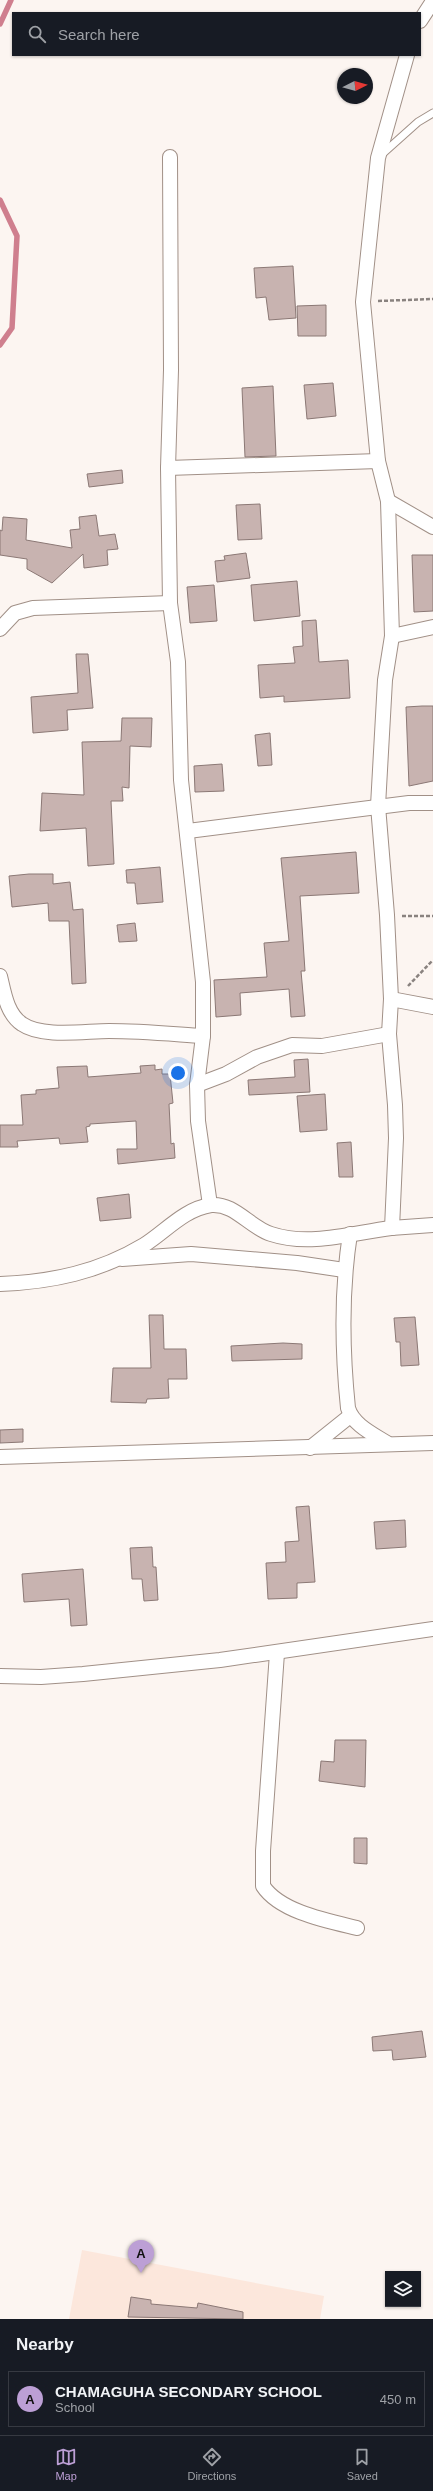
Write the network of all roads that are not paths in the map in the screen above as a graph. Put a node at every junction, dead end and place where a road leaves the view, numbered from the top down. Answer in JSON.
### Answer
{"nodes":[{"id":1,"x":433,"y":1,"type":"edge"},
{"id":2,"x":421,"y":19,"type":"edge"},
{"id":3,"x":407,"y":56,"type":"edge"},
{"id":4,"x":433,"y":113,"type":"edge"},
{"id":5,"x":170,"y":157,"type":"dead end"},
{"id":6,"x":378,"y":158,"type":"junction"},
{"id":7,"x":378,"y":461,"type":"junction"},
{"id":8,"x":168,"y":468,"type":"junction"},
{"id":9,"x":388,"y":501,"type":"junction"},
{"id":10,"x":433,"y":527,"type":"edge"},
{"id":11,"x":170,"y":603,"type":"junction"},
{"id":12,"x":433,"y":627,"type":"edge"},
{"id":13,"x":0,"y":629,"type":"edge"},
{"id":14,"x":392,"y":636,"type":"junction"},
{"id":15,"x":433,"y":803,"type":"edge"},
{"id":16,"x":378,"y":806,"type":"junction"},
{"id":17,"x":188,"y":831,"type":"junction"},
{"id":18,"x":0,"y":976,"type":"edge"},
{"id":19,"x":391,"y":999,"type":"junction"},
{"id":20,"x":433,"y":1007,"type":"edge"},
{"id":21,"x":389,"y":1034,"type":"junction"},
{"id":22,"x":203,"y":1036,"type":"junction"},
{"id":23,"x":198,"y":1085,"type":"junction"},
{"id":24,"x":210,"y":1206,"type":"junction"},
{"id":25,"x":433,"y":1226,"type":"edge"},
{"id":26,"x":392,"y":1228,"type":"junction"},
{"id":27,"x":350,"y":1234,"type":"junction"},
{"id":28,"x":117,"y":1259,"type":"junction"},
{"id":29,"x":344,"y":1270,"type":"junction"},
{"id":30,"x":0,"y":1284,"type":"edge"},
{"id":31,"x":350,"y":1416,"type":"junction"},
{"id":32,"x":433,"y":1442,"type":"edge"},
{"id":33,"x":387,"y":1443,"type":"junction"},
{"id":34,"x":310,"y":1448,"type":"junction"},
{"id":35,"x":0,"y":1456,"type":"edge"},
{"id":36,"x":433,"y":1629,"type":"edge"},
{"id":37,"x":277,"y":1653,"type":"junction"},
{"id":38,"x":0,"y":1676,"type":"edge"},
{"id":39,"x":357,"y":1928,"type":"dead end"}],
"edges":[{"from":1,"to":2,"type":"street"},
{"from":3,"to":6,"type":"street"},
{"from":4,"to":6,"type":"lane"},
{"from":5,"to":8,"type":"street"},
{"from":6,"to":7,"type":"street"},
{"from":7,"to":8,"type":"street"},
{"from":7,"to":9,"type":"street"},
{"from":8,"to":11,"type":"street"},
{"from":9,"to":10,"type":"street"},
{"from":9,"to":14,"type":"street"},
{"from":11,"to":13,"type":"street"},
{"from":11,"to":17,"type":"street"},
{"from":12,"to":14,"type":"street"},
{"from":14,"to":16,"type":"street"},
{"from":15,"to":16,"type":"street"},
{"from":16,"to":17,"type":"street"},
{"from":16,"to":19,"type":"street"},
{"from":17,"to":22,"type":"street"},
{"from":18,"to":22,"type":"street"},
{"from":19,"to":20,"type":"street"},
{"from":19,"to":21,"type":"street"},
{"from":21,"to":23,"type":"street"},
{"from":21,"to":26,"type":"street"},
{"from":22,"to":23,"type":"street"},
{"from":23,"to":24,"type":"street"},
{"from":24,"to":27,"type":"street"},
{"from":24,"to":28,"type":"street"},
{"from":25,"to":26,"type":"street"},
{"from":26,"to":27,"type":"street"},
{"from":27,"to":29,"type":"street"},
{"from":28,"to":29,"type":"street"},
{"from":28,"to":30,"type":"street"},
{"from":29,"to":31,"type":"street"},
{"from":31,"to":33,"type":"street"},
{"from":31,"to":34,"type":"street"},
{"from":32,"to":33,"type":"street"},
{"from":33,"to":34,"type":"street"},
{"from":34,"to":35,"type":"street"},
{"from":36,"to":37,"type":"street"},
{"from":37,"to":38,"type":"street"},
{"from":37,"to":39,"type":"street"}]}
